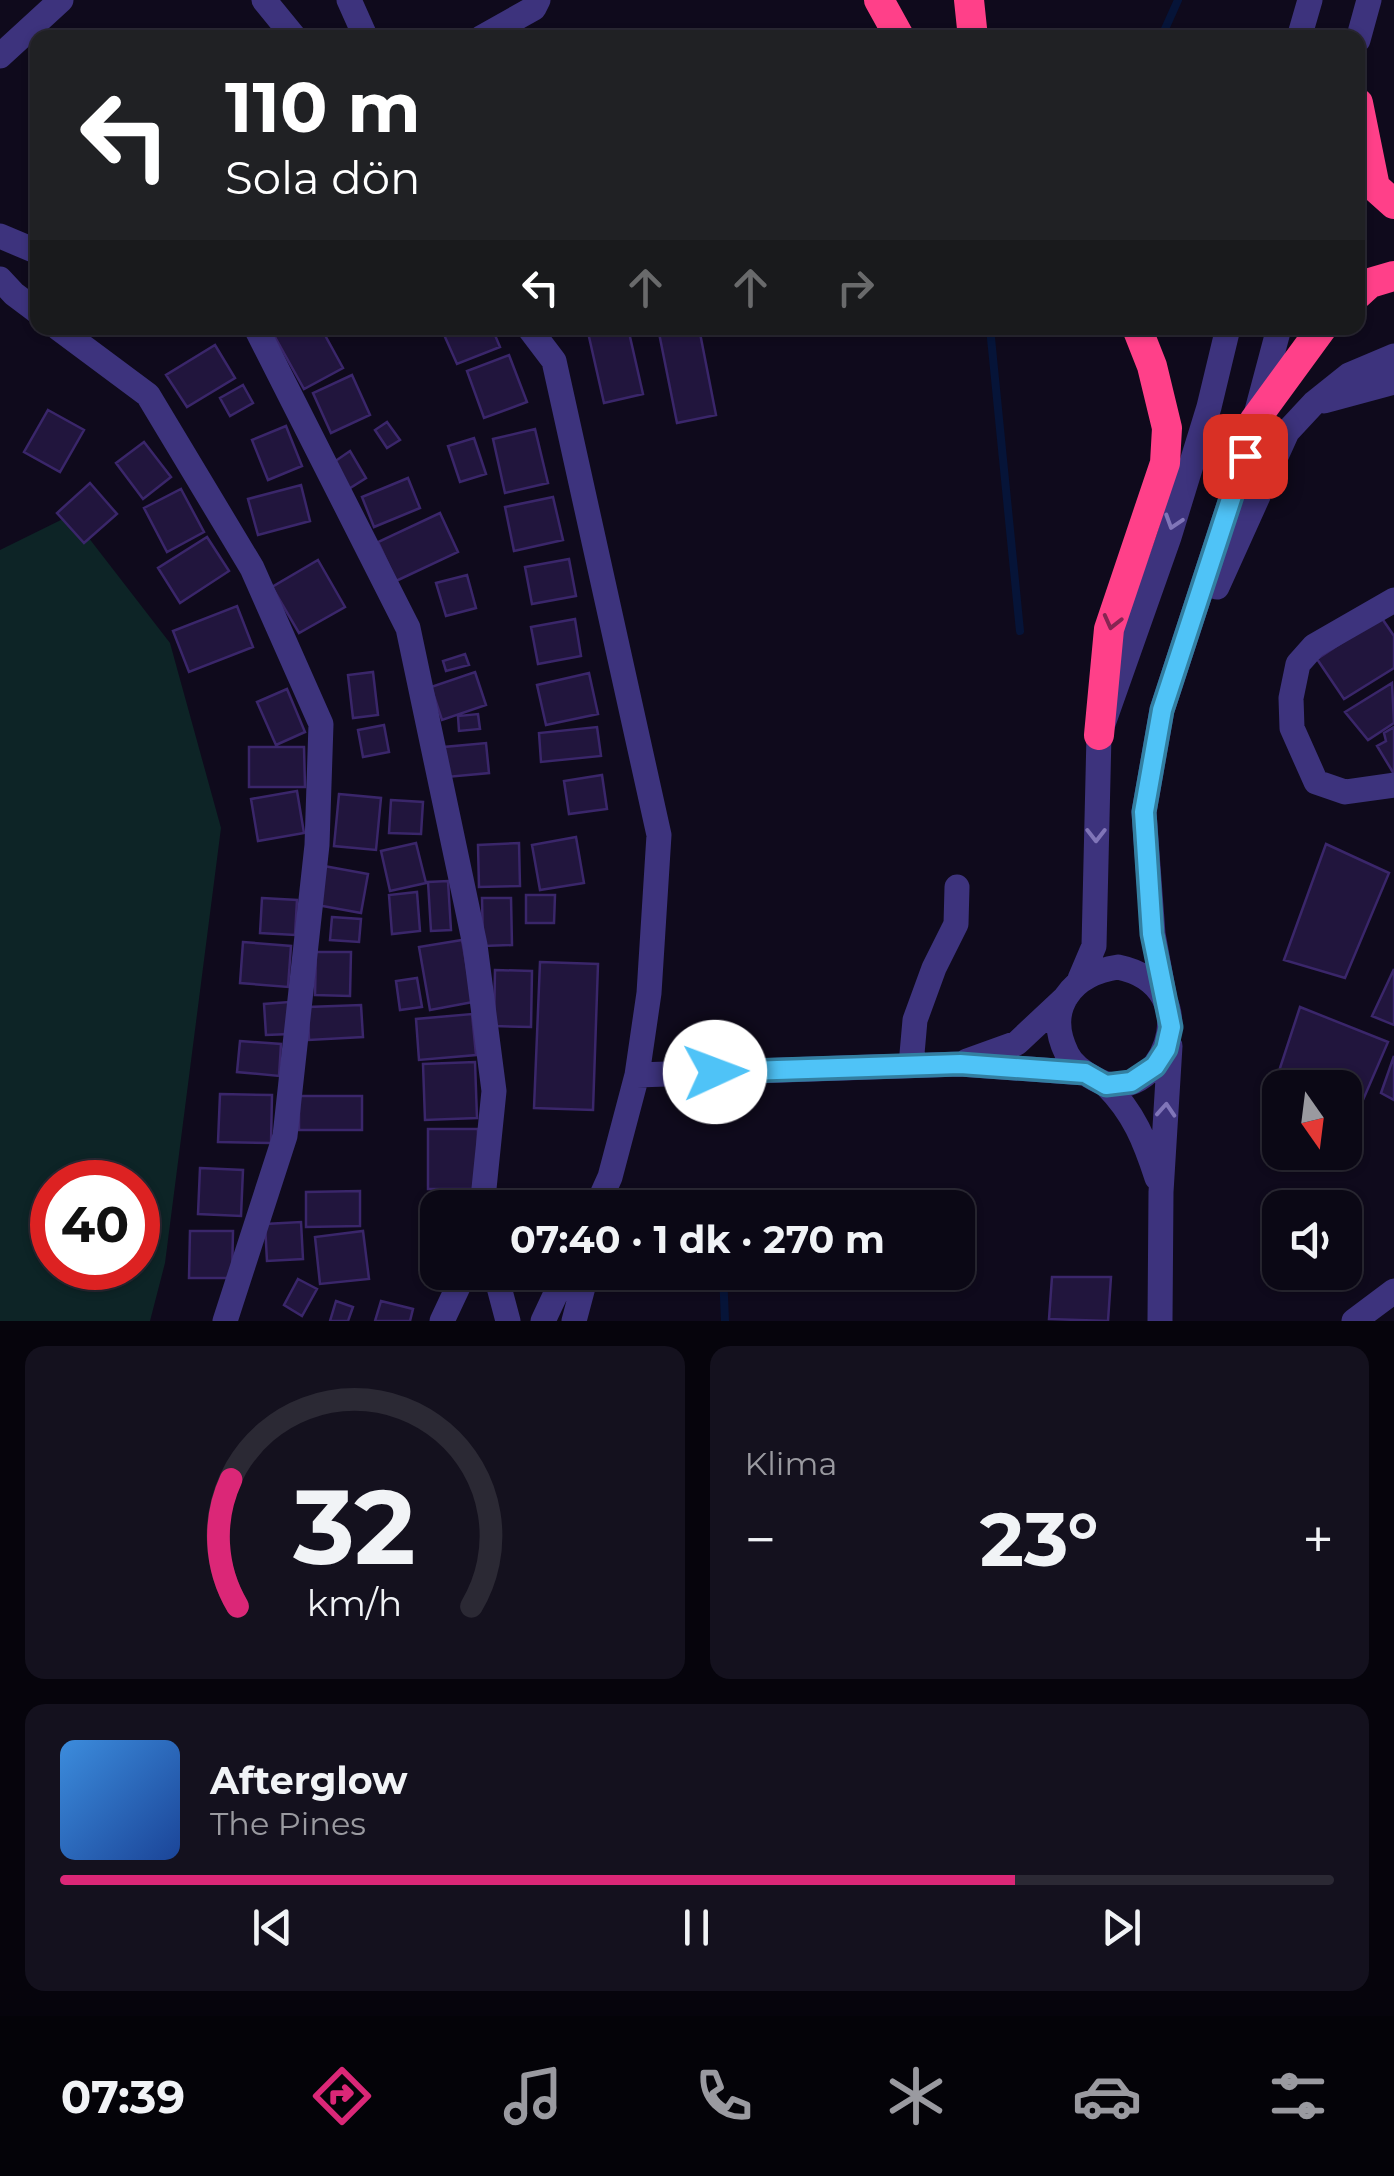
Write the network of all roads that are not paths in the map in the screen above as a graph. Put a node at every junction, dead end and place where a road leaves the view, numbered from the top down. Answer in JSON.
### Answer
{"nodes":[{"id":1,"x":61,"y":0,"type":"edge"},
{"id":2,"x":264,"y":0,"type":"edge"},
{"id":3,"x":349,"y":0,"type":"edge"},
{"id":4,"x":538,"y":0,"type":"edge"},
{"id":5,"x":879,"y":0,"type":"edge"},
{"id":6,"x":969,"y":0,"type":"edge"},
{"id":7,"x":1310,"y":0,"type":"edge"},
{"id":8,"x":1369,"y":0,"type":"edge"},
{"id":9,"x":288,"y":30,"type":"edge"},
{"id":10,"x":362,"y":30,"type":"edge"},
{"id":11,"x":495,"y":30,"type":"edge"},
{"id":12,"x":896,"y":30,"type":"edge"},
{"id":13,"x":972,"y":30,"type":"edge"},
{"id":14,"x":1301,"y":30,"type":"edge"},
{"id":15,"x":1361,"y":30,"type":"edge"},
{"id":16,"x":0,"y":56,"type":"edge"},
{"id":17,"x":1365,"y":138,"type":"edge"},
{"id":18,"x":1394,"y":204,"type":"edge"},
{"id":19,"x":0,"y":236,"type":"edge"},
{"id":20,"x":30,"y":249,"type":"edge"},
{"id":21,"x":1394,"y":276,"type":"edge"},
{"id":22,"x":0,"y":278,"type":"edge"},
{"id":23,"x":1365,"y":288,"type":"edge"},
{"id":24,"x":30,"y":306,"type":"edge"},
{"id":25,"x":67,"y":335,"type":"edge"},
{"id":26,"x":260,"y":335,"type":"edge"},
{"id":27,"x":534,"y":335,"type":"edge"},
{"id":28,"x":1139,"y":335,"type":"edge"},
{"id":29,"x":1226,"y":335,"type":"edge"},
{"id":30,"x":1278,"y":335,"type":"edge"},
{"id":31,"x":1317,"y":335,"type":"edge"},
{"id":32,"x":1394,"y":356,"type":"edge"},
{"id":33,"x":1394,"y":382,"type":"edge"},
{"id":34,"x":1314,"y":403,"type":"junction"},
{"id":35,"x":1254,"y":422,"type":"junction"},
{"id":36,"x":1394,"y":600,"type":"edge"},
{"id":37,"x":1162,"y":710,"type":"junction"},
{"id":38,"x":1099,"y":734,"type":"junction"},
{"id":39,"x":1394,"y":785,"type":"edge"},
{"id":40,"x":957,"y":887,"type":"dead end"},
{"id":41,"x":1073,"y":988,"type":"junction"},
{"id":42,"x":1165,"y":1000,"type":"junction"},
{"id":43,"x":1171,"y":1027,"type":"junction"},
{"id":44,"x":960,"y":1064,"type":"junction"},
{"id":45,"x":911,"y":1065,"type":"junction"},
{"id":46,"x":637,"y":1075,"type":"junction"},
{"id":47,"x":1096,"y":1079,"type":"junction"},
{"id":48,"x":484,"y":1190,"type":"edge"},
{"id":49,"x":606,"y":1190,"type":"edge"},
{"id":50,"x":1161,"y":1192,"type":"junction"},
{"id":51,"x":457,"y":1290,"type":"edge"},
{"id":52,"x":500,"y":1290,"type":"edge"},
{"id":53,"x":558,"y":1290,"type":"edge"},
{"id":54,"x":582,"y":1290,"type":"edge"},
{"id":55,"x":1394,"y":1291,"type":"edge"},
{"id":56,"x":224,"y":1321,"type":"edge"},
{"id":57,"x":442,"y":1321,"type":"edge"},
{"id":58,"x":508,"y":1321,"type":"edge"},
{"id":59,"x":543,"y":1321,"type":"edge"},
{"id":60,"x":574,"y":1321,"type":"edge"},
{"id":61,"x":1160,"y":1321,"type":"edge"},
{"id":62,"x":1354,"y":1321,"type":"edge"}],
"edges":[{"from":1,"to":16,"type":"street"},
{"from":2,"to":9,"type":"street"},
{"from":3,"to":10,"type":"street"},
{"from":4,"to":11,"type":"street"},
{"from":5,"to":12,"type":"highway"},
{"from":6,"to":13,"type":"highway"},
{"from":7,"to":14,"type":"street"},
{"from":8,"to":15,"type":"street"},
{"from":17,"to":18,"type":"highway"},
{"from":19,"to":20,"type":"street"},
{"from":21,"to":23,"type":"highway"},
{"from":22,"to":24,"type":"street"},
{"from":25,"to":56,"type":"street"},
{"from":26,"to":48,"type":"street"},
{"from":27,"to":46,"type":"street"},
{"from":28,"to":38,"type":"highway","one_way":true},
{"from":29,"to":38,"type":"street","one_way":true},
{"from":30,"to":35,"type":"street"},
{"from":31,"to":35,"type":"highway"},
{"from":32,"to":34,"type":"street"},
{"from":33,"to":34,"type":"street"},
{"from":34,"to":37,"type":"street"},
{"from":35,"to":37,"type":"street"},
{"from":36,"to":39,"type":"street"},
{"from":37,"to":42,"type":"street"},
{"from":38,"to":41,"type":"street","one_way":true},
{"from":40,"to":45,"type":"street"},
{"from":41,"to":42,"type":"street"},
{"from":41,"to":44,"type":"street"},
{"from":41,"to":47,"type":"street"},
{"from":42,"to":43,"type":"street"},
{"from":43,"to":47,"type":"street"},
{"from":50,"to":43,"type":"street","one_way":true},
{"from":44,"to":45,"type":"street"},
{"from":44,"to":47,"type":"street"},
{"from":45,"to":46,"type":"street"},
{"from":46,"to":49,"type":"street"},
{"from":47,"to":50,"type":"street"},
{"from":50,"to":61,"type":"street"},
{"from":51,"to":57,"type":"street"},
{"from":52,"to":58,"type":"street"},
{"from":53,"to":59,"type":"street"},
{"from":54,"to":60,"type":"street"},
{"from":55,"to":62,"type":"street"}]}
